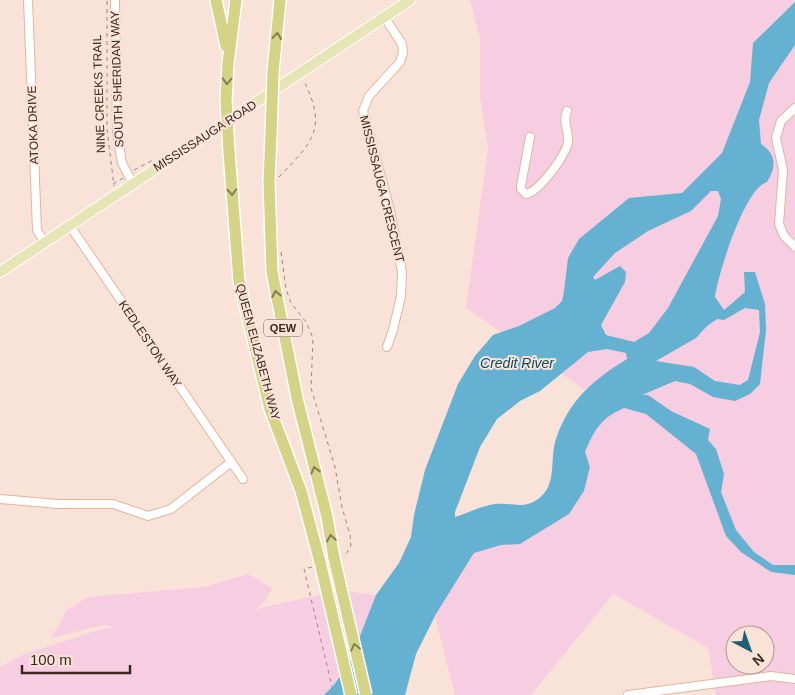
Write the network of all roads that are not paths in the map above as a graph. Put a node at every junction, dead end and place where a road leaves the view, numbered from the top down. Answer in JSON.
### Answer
{"nodes":[{"id":1,"x":36,"y":0,"type":"edge"},
{"id":2,"x":115,"y":0,"type":"edge"},
{"id":3,"x":216,"y":0,"type":"edge"},
{"id":4,"x":236,"y":0,"type":"edge"},
{"id":5,"x":280,"y":0,"type":"edge"},
{"id":6,"x":410,"y":0,"type":"edge"},
{"id":7,"x":28,"y":2,"type":"edge"},
{"id":8,"x":385,"y":18,"type":"junction"},
{"id":9,"x":228,"y":63,"type":"junction"},
{"id":10,"x":795,"y":108,"type":"edge"},
{"id":11,"x":567,"y":111,"type":"dead end"},
{"id":12,"x":530,"y":137,"type":"dead end"},
{"id":13,"x":133,"y":184,"type":"junction"},
{"id":14,"x":70,"y":226,"type":"junction"},
{"id":15,"x":45,"y":243,"type":"junction"},
{"id":16,"x":795,"y":247,"type":"edge"},
{"id":17,"x":0,"y":272,"type":"edge"},
{"id":18,"x":387,"y":347,"type":"dead end"},
{"id":19,"x":230,"y":463,"type":"junction"},
{"id":20,"x":243,"y":479,"type":"dead end"},
{"id":21,"x":0,"y":499,"type":"edge"},
{"id":22,"x":795,"y":680,"type":"edge"},
{"id":23,"x":351,"y":695,"type":"edge"},
{"id":24,"x":366,"y":695,"type":"edge"},
{"id":25,"x":628,"y":695,"type":"edge"}],
"edges":[{"from":1,"to":7,"type":"street","name":"ATOKA DRIVE"},
{"from":2,"to":13,"type":"street","name":"SOUTH SHERIDAN WAY"},
{"from":3,"to":9,"type":"highway"},
{"from":4,"to":9,"type":"highway","name":"QUEEN ELIZABETH WAY","number":"QEW"},
{"from":24,"to":5,"type":"highway","name":"QUEEN ELIZABETH WAY","number":"QEW","one_way":true,"bridge":true},
{"from":6,"to":8,"type":"main road","name":"MISSISSAUGA ROAD"},
{"from":7,"to":15,"type":"street","name":"ATOKA DRIVE"},
{"from":8,"to":13,"type":"main road","name":"MISSISSAUGA ROAD"},
{"from":8,"to":18,"type":"street","name":"MISSISSAUGA CRESCENT"},
{"from":9,"to":23,"type":"highway","name":"QUEEN ELIZABETH WAY","number":"QEW","one_way":true,"bridge":true},
{"from":10,"to":16,"type":"street"},
{"from":11,"to":12,"type":"street"},
{"from":13,"to":14,"type":"main road","name":"MISSISSAUGA ROAD"},
{"from":14,"to":15,"type":"main road","name":"MISSISSAUGA ROAD"},
{"from":14,"to":19,"type":"street","name":"KEDLESTON WAY"},
{"from":15,"to":17,"type":"main road","name":"MISSISSAUGA ROAD"},
{"from":19,"to":20,"type":"street","name":"KEDLESTON WAY"},
{"from":19,"to":21,"type":"street"},
{"from":22,"to":25,"type":"street"}]}
